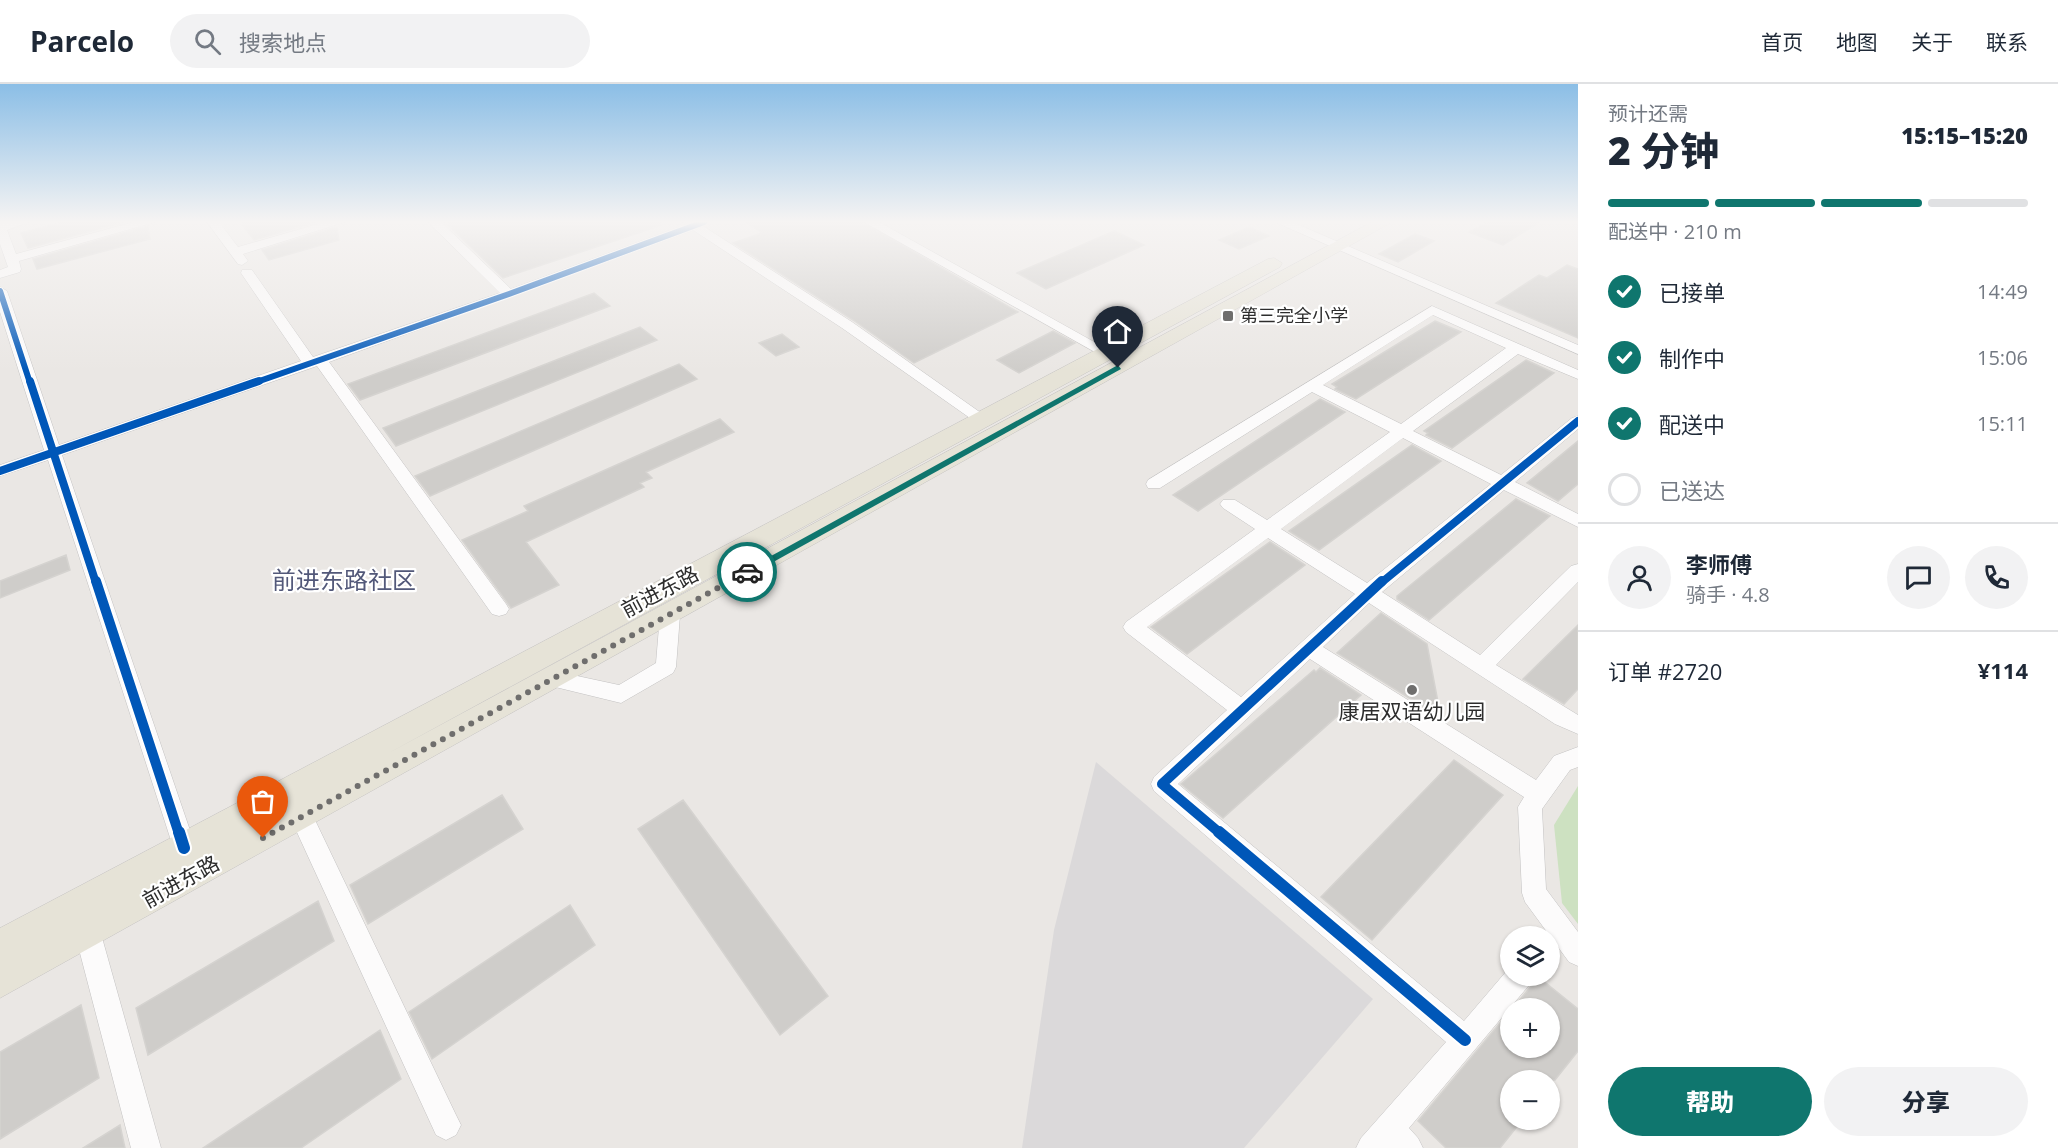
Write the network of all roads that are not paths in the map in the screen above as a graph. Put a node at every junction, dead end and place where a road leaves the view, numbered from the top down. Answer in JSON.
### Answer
{"nodes":[{"id":1,"x":247,"y":272,"type":"edge"},
{"id":2,"x":485,"y":272,"type":"edge"},
{"id":3,"x":568,"y":272,"type":"edge"},
{"id":4,"x":766,"y":272,"type":"edge"},
{"id":5,"x":960,"y":272,"type":"edge"},
{"id":6,"x":1273,"y":272,"type":"edge"},
{"id":7,"x":1280,"y":272,"type":"edge"},
{"id":8,"x":1397,"y":272,"type":"edge"},
{"id":9,"x":0,"y":291,"type":"edge"},
{"id":10,"x":508,"y":294,"type":"junction"},
{"id":11,"x":1516,"y":348,"type":"junction"},
{"id":12,"x":1578,"y":350,"type":"edge"},
{"id":13,"x":1107,"y":353,"type":"junction"},
{"id":14,"x":315,"y":361,"type":"junction"},
{"id":15,"x":1578,"y":375,"type":"edge"},
{"id":16,"x":1311,"y":385,"type":"junction"},
{"id":17,"x":983,"y":420,"type":"junction"},
{"id":18,"x":1578,"y":421,"type":"edge"},
{"id":19,"x":1401,"y":431,"type":"junction"},
{"id":20,"x":53,"y":452,"type":"junction"},
{"id":21,"x":0,"y":471,"type":"edge"},
{"id":22,"x":1503,"y":483,"type":"junction"},
{"id":23,"x":1154,"y":484,"type":"dead end"},
{"id":24,"x":1229,"y":504,"type":"dead end"},
{"id":25,"x":1578,"y":521,"type":"edge"},
{"id":26,"x":1267,"y":528,"type":"junction"},
{"id":27,"x":1578,"y":571,"type":"edge"},
{"id":28,"x":1368,"y":593,"type":"junction"},
{"id":29,"x":499,"y":609,"type":"dead end"},
{"id":30,"x":670,"y":615,"type":"junction"},
{"id":31,"x":1309,"y":648,"type":"junction"},
{"id":32,"x":1482,"y":666,"type":"junction"},
{"id":33,"x":554,"y":679,"type":"junction"},
{"id":34,"x":1242,"y":710,"type":"junction"},
{"id":35,"x":1578,"y":725,"type":"edge"},
{"id":36,"x":1578,"y":757,"type":"edge"},
{"id":37,"x":290,"y":791,"type":"junction"},
{"id":38,"x":1539,"y":794,"type":"junction"},
{"id":39,"x":302,"y":817,"type":"junction"},
{"id":40,"x":184,"y":848,"type":"junction"},
{"id":41,"x":1550,"y":926,"type":"edge"},
{"id":42,"x":88,"y":934,"type":"junction"},
{"id":43,"x":1560,"y":939,"type":"edge"},
{"id":44,"x":0,"y":946,"type":"edge"},
{"id":45,"x":1578,"y":952,"type":"edge"},
{"id":46,"x":0,"y":981,"type":"edge"},
{"id":47,"x":1512,"y":986,"type":"edge"},
{"id":48,"x":1466,"y":1040,"type":"junction"},
{"id":49,"x":446,"y":1125,"type":"dead end"},
{"id":50,"x":1389,"y":1142,"type":"edge"},
{"id":51,"x":146,"y":1148,"type":"edge"}],
"edges":[{"from":1,"to":14,"type":"street"},
{"from":2,"to":10,"type":"street"},
{"from":3,"to":10,"type":"street"},
{"from":4,"to":17,"type":"street"},
{"from":5,"to":13,"type":"street"},
{"from":6,"to":13,"type":"main road","name":"前进东路"},
{"from":7,"to":30,"type":"main road","name":"前进东路"},
{"from":8,"to":12,"type":"street"},
{"from":9,"to":20,"type":"street"},
{"from":10,"to":14,"type":"street"},
{"from":11,"to":15,"type":"street"},
{"from":11,"to":16,"type":"street"},
{"from":11,"to":19,"type":"street"},
{"from":13,"to":17,"type":"main road","name":"前进东路"},
{"from":14,"to":20,"type":"street"},
{"from":14,"to":29,"type":"street"},
{"from":16,"to":19,"type":"street"},
{"from":16,"to":23,"type":"street"},
{"from":17,"to":37,"type":"main road","name":"前进东路"},
{"from":18,"to":22,"type":"street"},
{"from":19,"to":22,"type":"street"},
{"from":19,"to":26,"type":"street"},
{"from":20,"to":21,"type":"street"},
{"from":20,"to":40,"type":"street"},
{"from":22,"to":25,"type":"street"},
{"from":22,"to":28,"type":"street"},
{"from":24,"to":26,"type":"street"},
{"from":26,"to":28,"type":"street"},
{"from":26,"to":34,"type":"street"},
{"from":27,"to":32,"type":"street"},
{"from":28,"to":31,"type":"street"},
{"from":28,"to":32,"type":"street"},
{"from":30,"to":33,"type":"main road","name":"前进东路"},
{"from":30,"to":33,"type":"street"},
{"from":31,"to":34,"type":"street"},
{"from":31,"to":38,"type":"street"},
{"from":32,"to":35,"type":"street"},
{"from":33,"to":39,"type":"main road","name":"前进东路"},
{"from":34,"to":48,"type":"street"},
{"from":36,"to":38,"type":"street"},
{"from":37,"to":39,"type":"street"},
{"from":37,"to":40,"type":"main road","name":"前进东路"},
{"from":38,"to":41,"type":"street"},
{"from":39,"to":42,"type":"main road","name":"前进东路"},
{"from":39,"to":49,"type":"street"},
{"from":40,"to":44,"type":"main road","name":"前进东路"},
{"from":42,"to":46,"type":"main road","name":"前进东路"},
{"from":42,"to":51,"type":"street"},
{"from":43,"to":45,"type":"street"},
{"from":47,"to":48,"type":"street"},
{"from":48,"to":50,"type":"street"}]}
